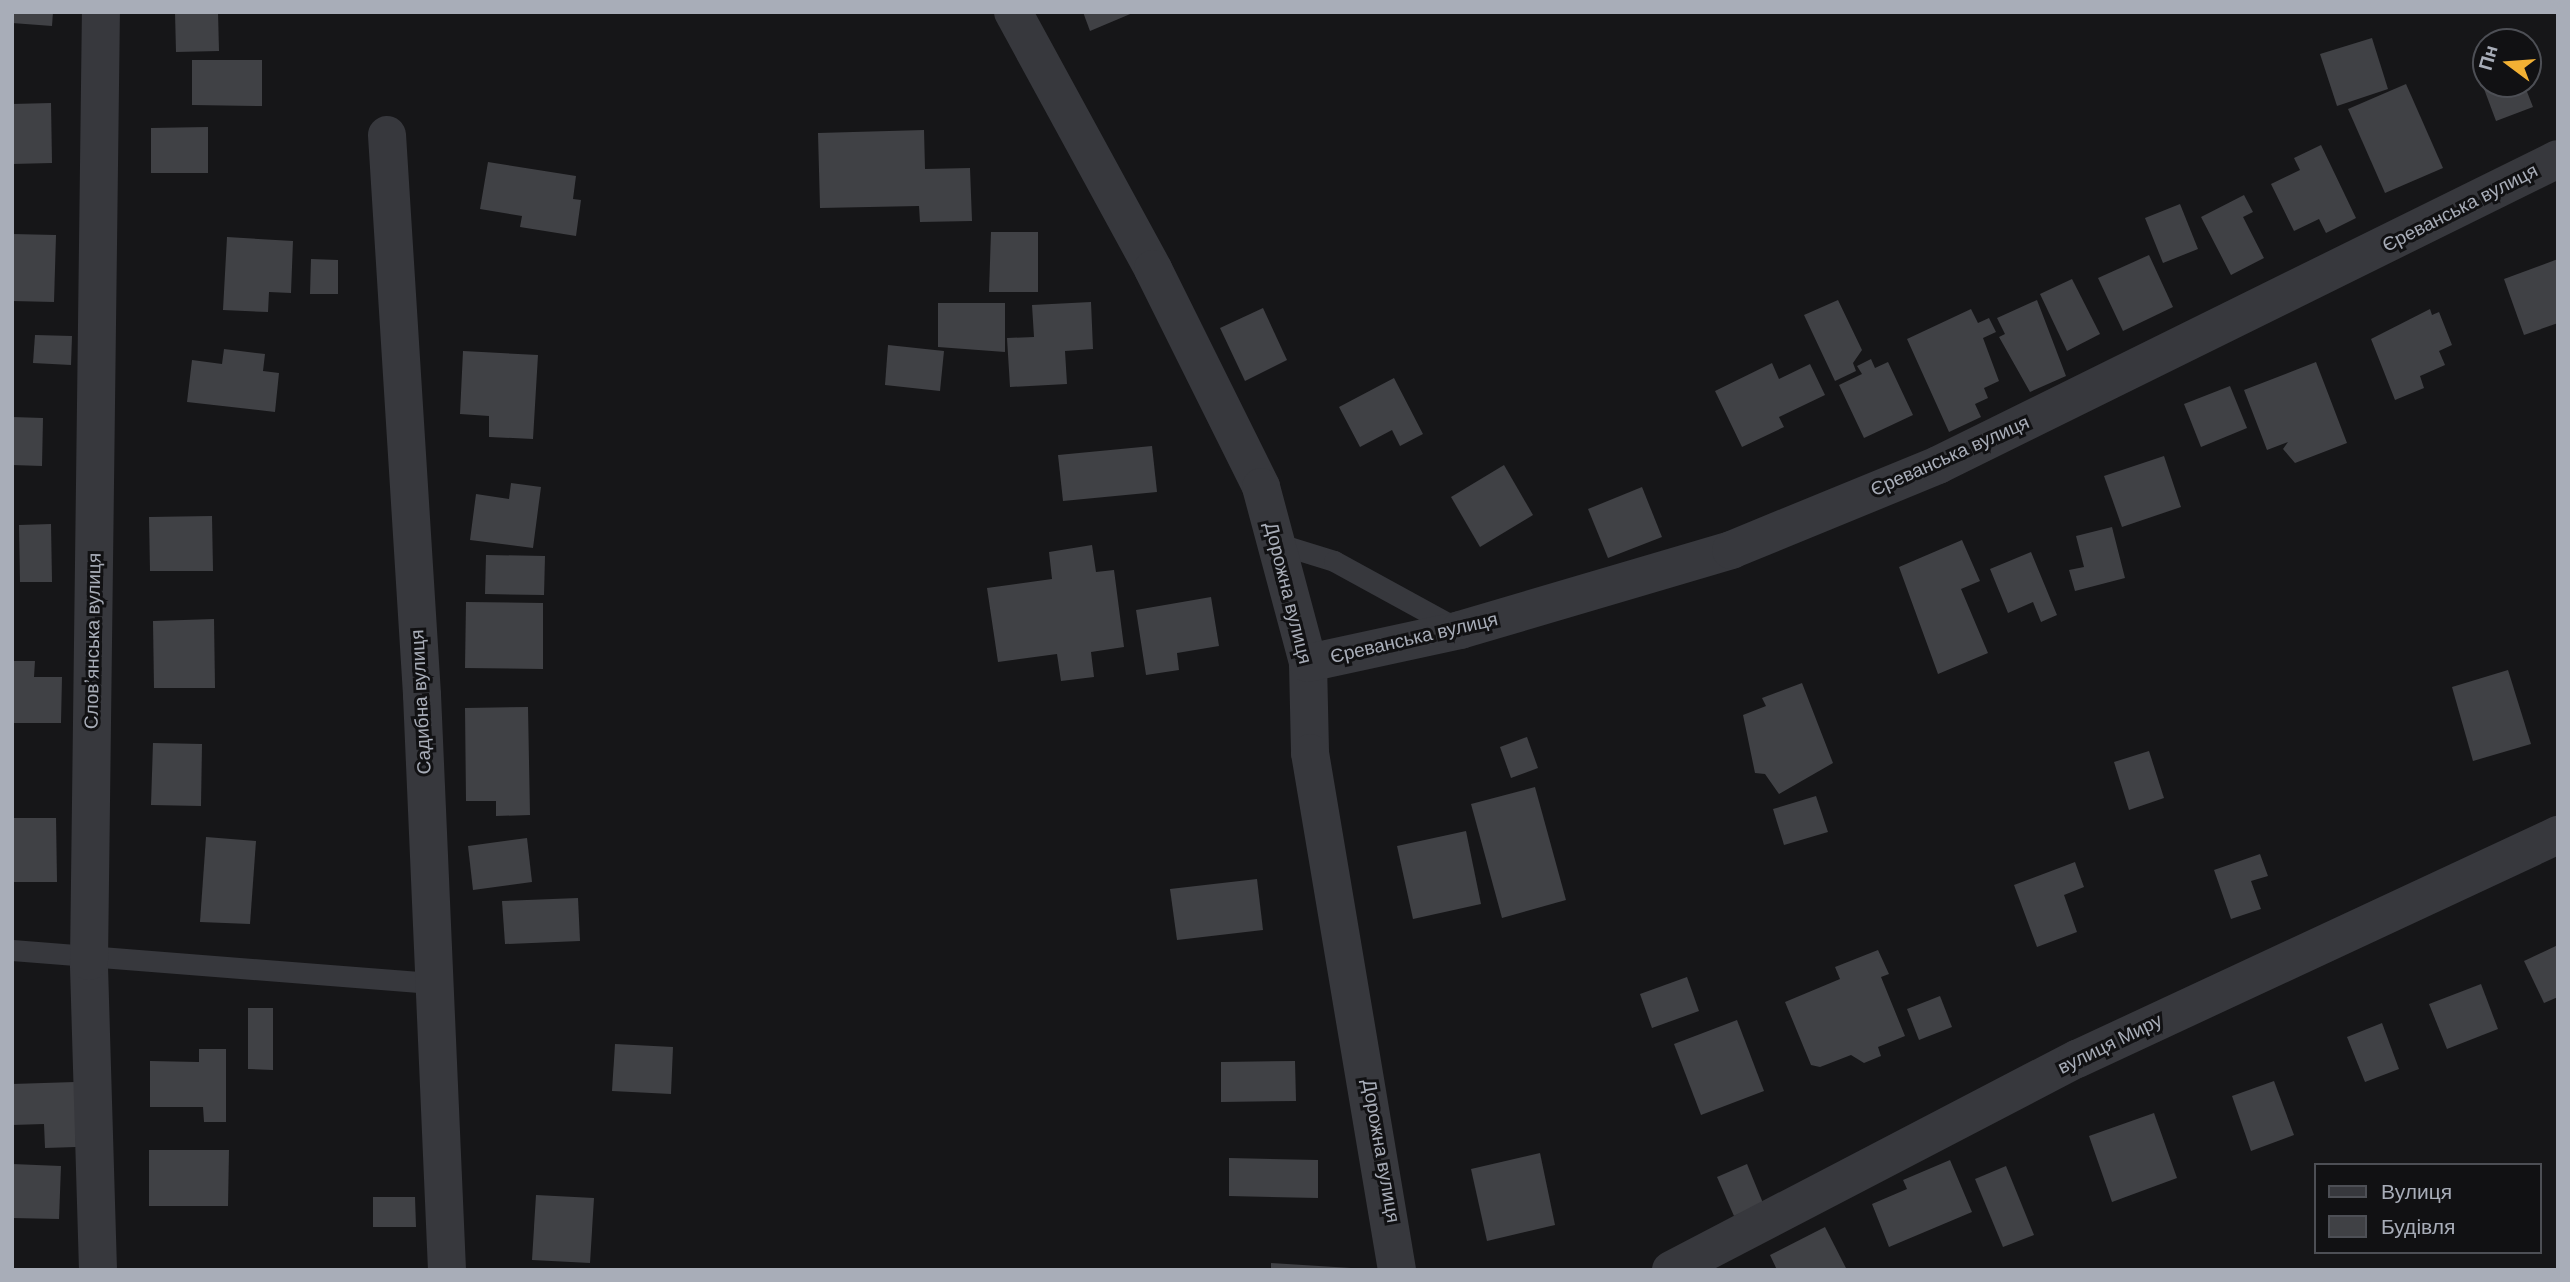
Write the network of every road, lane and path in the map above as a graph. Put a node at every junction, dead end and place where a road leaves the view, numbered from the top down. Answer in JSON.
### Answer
{"nodes":[{"id":1,"x":101,"y":12,"type":"edge"},
{"id":2,"x":1013,"y":12,"type":"edge"},
{"id":3,"x":387,"y":135,"type":"dead end"},
{"id":4,"x":2558,"y":159,"type":"edge"},
{"id":5,"x":1276,"y":543,"type":"junction"},
{"id":6,"x":1460,"y":630,"type":"junction"},
{"id":7,"x":1308,"y":663,"type":"junction"},
{"id":8,"x":2558,"y":835,"type":"edge"},
{"id":9,"x":12,"y":950,"type":"edge"},
{"id":10,"x":89,"y":961,"type":"junction"},
{"id":11,"x":432,"y":984,"type":"junction"},
{"id":12,"x":98,"y":1270,"type":"edge"},
{"id":13,"x":447,"y":1270,"type":"edge"},
{"id":14,"x":1397,"y":1270,"type":"edge"},
{"id":15,"x":1671,"y":1270,"type":"edge"}],
"edges":[{"from":1,"to":10,"type":"street","name":"Словʼянська вулиця"},
{"from":2,"to":5,"type":"street","name":"Дорожна вулиця"},
{"from":3,"to":11,"type":"street","name":"Садибна вулиця"},
{"from":4,"to":6,"type":"street","name":"Єреванська вулиця"},
{"from":5,"to":6,"type":"lane"},
{"from":5,"to":7,"type":"street","name":"Дорожна вулиця"},
{"from":6,"to":7,"type":"street","name":"Єреванська вулиця"},
{"from":7,"to":14,"type":"street","name":"Дорожна вулиця"},
{"from":8,"to":15,"type":"street","name":"вулиця Миру"},
{"from":9,"to":10,"type":"lane"},
{"from":10,"to":11,"type":"lane"},
{"from":10,"to":12,"type":"street","name":"Словʼянська вулиця"},
{"from":11,"to":13,"type":"street","name":"Садибна вулиця"}]}
